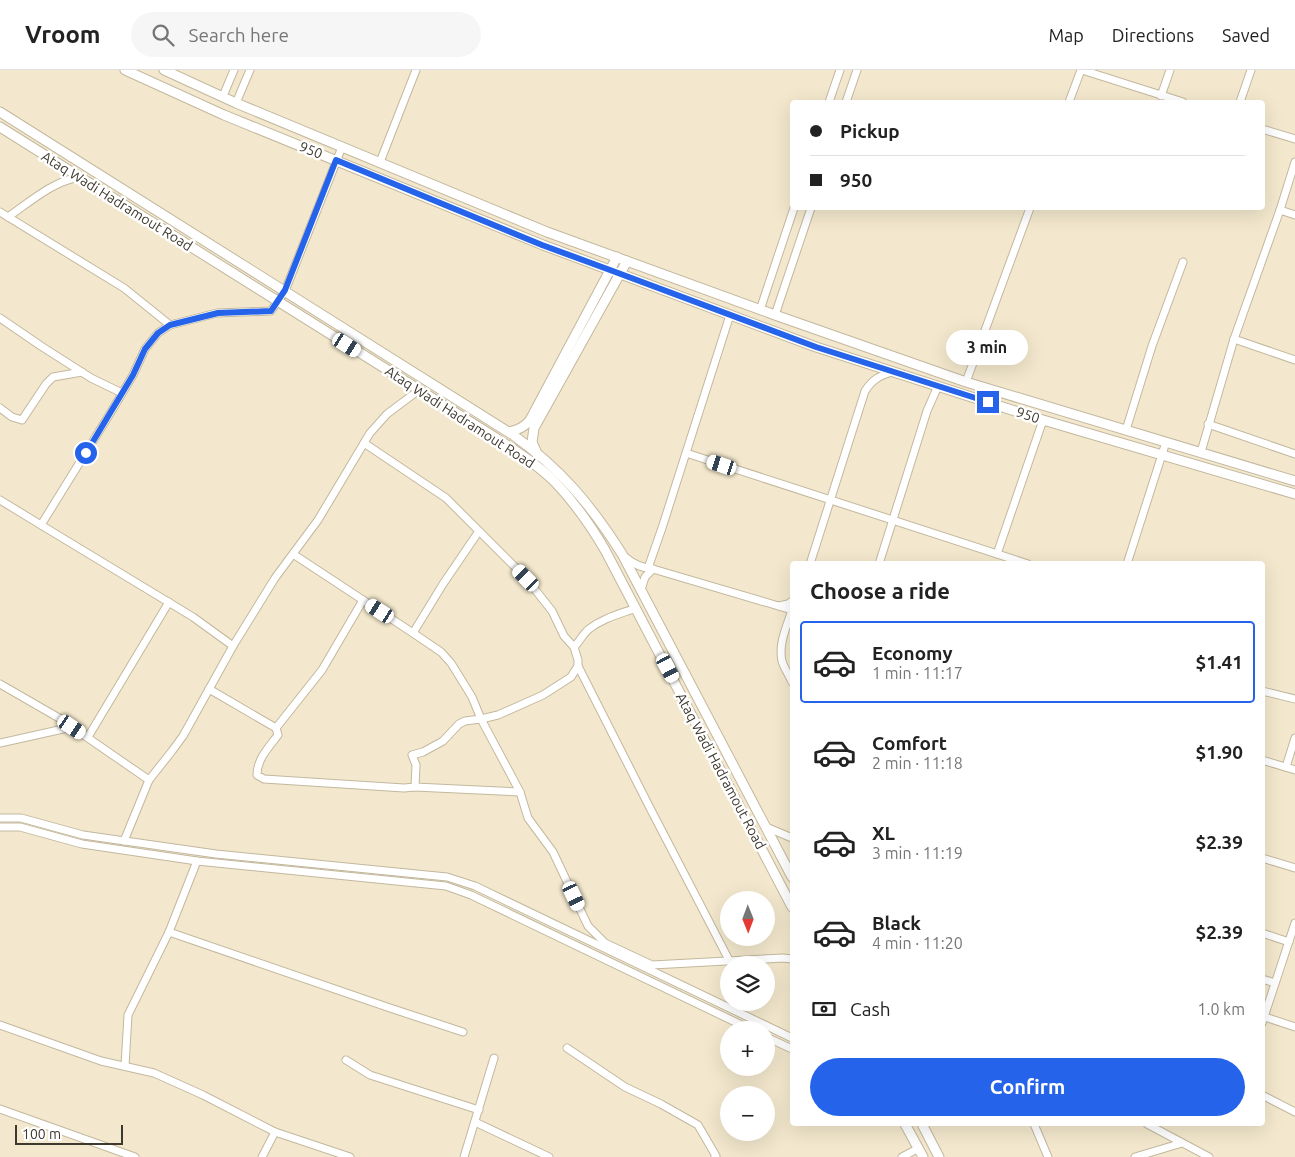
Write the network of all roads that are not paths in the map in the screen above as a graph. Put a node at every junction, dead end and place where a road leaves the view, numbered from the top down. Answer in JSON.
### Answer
{"nodes":[{"id":1,"x":125,"y":70,"type":"edge"},
{"id":2,"x":164,"y":70,"type":"edge"},
{"id":3,"x":234,"y":70,"type":"edge"},
{"id":4,"x":250,"y":70,"type":"edge"},
{"id":5,"x":416,"y":70,"type":"edge"},
{"id":6,"x":840,"y":70,"type":"edge"},
{"id":7,"x":857,"y":70,"type":"edge"},
{"id":8,"x":1082,"y":70,"type":"edge"},
{"id":9,"x":1170,"y":70,"type":"edge"},
{"id":10,"x":1251,"y":70,"type":"edge"},
{"id":11,"x":222,"y":96,"type":"junction"},
{"id":12,"x":1162,"y":96,"type":"junction"},
{"id":13,"x":830,"y":100,"type":"edge"},
{"id":14,"x":847,"y":100,"type":"edge"},
{"id":15,"x":1070,"y":100,"type":"edge"},
{"id":16,"x":1176,"y":100,"type":"edge"},
{"id":17,"x":1241,"y":100,"type":"edge"},
{"id":18,"x":236,"y":103,"type":"junction"},
{"id":19,"x":0,"y":112,"type":"edge"},
{"id":20,"x":0,"y":127,"type":"edge"},
{"id":21,"x":1265,"y":129,"type":"edge"},
{"id":22,"x":1295,"y":138,"type":"edge"},
{"id":23,"x":342,"y":147,"type":"junction"},
{"id":24,"x":336,"y":160,"type":"junction"},
{"id":25,"x":380,"y":162,"type":"junction"},
{"id":26,"x":1295,"y":162,"type":"edge"},
{"id":27,"x":79,"y":177,"type":"junction"},
{"id":28,"x":793,"y":210,"type":"edge"},
{"id":29,"x":810,"y":210,"type":"edge"},
{"id":30,"x":1029,"y":210,"type":"edge"},
{"id":31,"x":1280,"y":210,"type":"junction"},
{"id":32,"x":0,"y":212,"type":"edge"},
{"id":33,"x":1295,"y":215,"type":"edge"},
{"id":34,"x":8,"y":217,"type":"junction"},
{"id":35,"x":622,"y":259,"type":"junction"},
{"id":36,"x":1183,"y":262,"type":"dead end"},
{"id":37,"x":615,"y":272,"type":"junction"},
{"id":38,"x":285,"y":290,"type":"junction"},
{"id":39,"x":278,"y":302,"type":"junction"},
{"id":40,"x":760,"y":310,"type":"junction"},
{"id":41,"x":730,"y":315,"type":"junction"},
{"id":42,"x":775,"y":315,"type":"junction"},
{"id":43,"x":0,"y":318,"type":"edge"},
{"id":44,"x":170,"y":325,"type":"junction"},
{"id":45,"x":1234,"y":339,"type":"junction"},
{"id":46,"x":1295,"y":360,"type":"edge"},
{"id":47,"x":82,"y":372,"type":"junction"},
{"id":48,"x":892,"y":372,"type":"junction"},
{"id":49,"x":966,"y":382,"type":"junction"},
{"id":50,"x":938,"y":386,"type":"junction"},
{"id":51,"x":419,"y":390,"type":"junction"},
{"id":52,"x":122,"y":393,"type":"junction"},
{"id":53,"x":0,"y":408,"type":"edge"},
{"id":54,"x":1043,"y":420,"type":"junction"},
{"id":55,"x":1208,"y":424,"type":"junction"},
{"id":56,"x":1126,"y":430,"type":"junction"},
{"id":57,"x":509,"y":432,"type":"junction"},
{"id":58,"x":1166,"y":442,"type":"junction"},
{"id":59,"x":364,"y":443,"type":"junction"},
{"id":60,"x":1201,"y":452,"type":"junction"},
{"id":61,"x":537,"y":453,"type":"junction"},
{"id":62,"x":686,"y":453,"type":"junction"},
{"id":63,"x":1295,"y":454,"type":"edge"},
{"id":64,"x":1162,"y":455,"type":"junction"},
{"id":65,"x":1295,"y":481,"type":"edge"},
{"id":66,"x":1295,"y":494,"type":"edge"},
{"id":67,"x":0,"y":500,"type":"edge"},
{"id":68,"x":830,"y":500,"type":"junction"},
{"id":69,"x":587,"y":503,"type":"junction"},
{"id":70,"x":578,"y":510,"type":"junction"},
{"id":71,"x":893,"y":520,"type":"junction"},
{"id":72,"x":41,"y":525,"type":"junction"},
{"id":73,"x":479,"y":531,"type":"junction"},
{"id":74,"x":293,"y":554,"type":"junction"},
{"id":75,"x":622,"y":554,"type":"junction"},
{"id":76,"x":997,"y":554,"type":"junction"},
{"id":77,"x":811,"y":561,"type":"edge"},
{"id":78,"x":880,"y":561,"type":"edge"},
{"id":79,"x":1019,"y":561,"type":"edge"},
{"id":80,"x":1128,"y":561,"type":"edge"},
{"id":81,"x":650,"y":569,"type":"junction"},
{"id":82,"x":641,"y":590,"type":"junction"},
{"id":83,"x":363,"y":600,"type":"junction"},
{"id":84,"x":169,"y":602,"type":"junction"},
{"id":85,"x":790,"y":602,"type":"edge"},
{"id":86,"x":779,"y":606,"type":"junction"},
{"id":87,"x":636,"y":608,"type":"junction"},
{"id":88,"x":790,"y":609,"type":"edge"},
{"id":89,"x":790,"y":617,"type":"edge"},
{"id":90,"x":413,"y":633,"type":"junction"},
{"id":91,"x":233,"y":646,"type":"junction"},
{"id":92,"x":574,"y":647,"type":"junction"},
{"id":93,"x":578,"y":666,"type":"junction"},
{"id":94,"x":790,"y":678,"type":"edge"},
{"id":95,"x":0,"y":684,"type":"edge"},
{"id":96,"x":209,"y":690,"type":"junction"},
{"id":97,"x":1265,"y":692,"type":"edge"},
{"id":98,"x":1295,"y":699,"type":"edge"},
{"id":99,"x":481,"y":719,"type":"junction"},
{"id":100,"x":72,"y":727,"type":"junction"},
{"id":101,"x":276,"y":728,"type":"junction"},
{"id":102,"x":88,"y":737,"type":"junction"},
{"id":103,"x":1295,"y":738,"type":"edge"},
{"id":104,"x":0,"y":742,"type":"edge"},
{"id":105,"x":1265,"y":761,"type":"edge"},
{"id":106,"x":1286,"y":767,"type":"junction"},
{"id":107,"x":1295,"y":770,"type":"edge"},
{"id":108,"x":149,"y":780,"type":"junction"},
{"id":109,"x":415,"y":787,"type":"junction"},
{"id":110,"x":520,"y":792,"type":"junction"},
{"id":111,"x":0,"y":818,"type":"edge"},
{"id":112,"x":0,"y":827,"type":"edge"},
{"id":113,"x":766,"y":827,"type":"junction"},
{"id":114,"x":790,"y":837,"type":"edge"},
{"id":115,"x":124,"y":841,"type":"junction"},
{"id":116,"x":1265,"y":859,"type":"edge"},
{"id":117,"x":197,"y":861,"type":"junction"},
{"id":118,"x":1295,"y":868,"type":"edge"},
{"id":119,"x":790,"y":874,"type":"edge"},
{"id":120,"x":790,"y":903,"type":"edge"},
{"id":121,"x":1295,"y":923,"type":"edge"},
{"id":122,"x":169,"y":932,"type":"junction"},
{"id":123,"x":1265,"y":934,"type":"edge"},
{"id":124,"x":1289,"y":942,"type":"junction"},
{"id":125,"x":727,"y":956,"type":"edge"},
{"id":126,"x":775,"y":958,"type":"edge"},
{"id":127,"x":790,"y":959,"type":"edge"},
{"id":128,"x":720,"y":961,"type":"edge"},
{"id":129,"x":1265,"y":980,"type":"edge"},
{"id":130,"x":1275,"y":983,"type":"junction"},
{"id":131,"x":1265,"y":1017,"type":"edge"},
{"id":132,"x":1265,"y":1020,"type":"edge"},
{"id":133,"x":733,"y":1021,"type":"edge"},
{"id":134,"x":0,"y":1025,"type":"edge"},
{"id":135,"x":1295,"y":1027,"type":"edge"},
{"id":136,"x":464,"y":1032,"type":"dead end"},
{"id":137,"x":790,"y":1037,"type":"edge"},
{"id":138,"x":775,"y":1042,"type":"edge"},
{"id":139,"x":567,"y":1048,"type":"dead end"},
{"id":140,"x":790,"y":1049,"type":"edge"},
{"id":141,"x":494,"y":1058,"type":"dead end"},
{"id":142,"x":346,"y":1060,"type":"dead end"},
{"id":143,"x":125,"y":1066,"type":"junction"},
{"id":144,"x":1265,"y":1097,"type":"edge"},
{"id":145,"x":0,"y":1109,"type":"edge"},
{"id":146,"x":478,"y":1110,"type":"junction"},
{"id":147,"x":1295,"y":1112,"type":"edge"},
{"id":148,"x":475,"y":1122,"type":"junction"},
{"id":149,"x":906,"y":1126,"type":"edge"},
{"id":150,"x":923,"y":1126,"type":"edge"},
{"id":151,"x":1035,"y":1126,"type":"edge"},
{"id":152,"x":1151,"y":1126,"type":"edge"},
{"id":153,"x":275,"y":1132,"type":"junction"},
{"id":154,"x":1182,"y":1143,"type":"junction"},
{"id":155,"x":918,"y":1148,"type":"junction"},
{"id":156,"x":135,"y":1157,"type":"edge"},
{"id":157,"x":262,"y":1157,"type":"edge"},
{"id":158,"x":350,"y":1157,"type":"edge"},
{"id":159,"x":464,"y":1157,"type":"edge"},
{"id":160,"x":549,"y":1157,"type":"edge"},
{"id":161,"x":715,"y":1157,"type":"edge"},
{"id":162,"x":902,"y":1157,"type":"edge"},
{"id":163,"x":923,"y":1157,"type":"edge"},
{"id":164,"x":939,"y":1157,"type":"edge"},
{"id":165,"x":1048,"y":1157,"type":"edge"},
{"id":166,"x":1135,"y":1157,"type":"edge"},
{"id":167,"x":1208,"y":1157,"type":"edge"}],
"edges":[{"from":1,"to":24,"type":"main road","name":"950","number":"950"},
{"from":2,"to":11,"type":"main road","number":"950"},
{"from":3,"to":11,"type":"street"},
{"from":4,"to":18,"type":"street"},
{"from":5,"to":25,"type":"street"},
{"from":6,"to":13,"type":"street"},
{"from":7,"to":14,"type":"street"},
{"from":8,"to":12,"type":"street"},
{"from":8,"to":15,"type":"street"},
{"from":9,"to":12,"type":"street"},
{"from":10,"to":17,"type":"street"},
{"from":11,"to":18,"type":"main road","number":"950"},
{"from":12,"to":16,"type":"street"},
{"from":18,"to":23,"type":"main road","number":"950"},
{"from":19,"to":38,"type":"main road","name":"Ataq Wadi Hadramout Road"},
{"from":20,"to":27,"type":"main road","name":"Ataq Wadi Hadramout Road"},
{"from":21,"to":22,"type":"street"},
{"from":23,"to":24,"type":"street"},
{"from":23,"to":25,"type":"main road","number":"950"},
{"from":24,"to":37,"type":"main road","name":"950","number":"950"},
{"from":24,"to":38,"type":"street"},
{"from":25,"to":35,"type":"main road","number":"950"},
{"from":26,"to":31,"type":"street"},
{"from":27,"to":34,"type":"street"},
{"from":27,"to":39,"type":"main road","name":"Ataq Wadi Hadramout Road"},
{"from":28,"to":40,"type":"street"},
{"from":29,"to":42,"type":"street"},
{"from":30,"to":49,"type":"street"},
{"from":31,"to":33,"type":"street"},
{"from":31,"to":45,"type":"street"},
{"from":32,"to":34,"type":"street"},
{"from":34,"to":44,"type":"street"},
{"from":35,"to":37,"type":"main road"},
{"from":35,"to":40,"type":"main road","number":"950"},
{"from":36,"to":56,"type":"street"},
{"from":37,"to":41,"type":"main road","name":"950","number":"950"},
{"from":37,"to":57,"type":"main road"},
{"from":37,"to":61,"type":"main road"},
{"from":38,"to":39,"type":"street"},
{"from":38,"to":57,"type":"main road","name":"Ataq Wadi Hadramout Road"},
{"from":39,"to":44,"type":"street"},
{"from":39,"to":51,"type":"main road","name":"Ataq Wadi Hadramout Road"},
{"from":40,"to":42,"type":"main road","number":"950"},
{"from":41,"to":48,"type":"main road","name":"950","number":"950"},
{"from":41,"to":62,"type":"street"},
{"from":42,"to":49,"type":"main road","number":"950"},
{"from":43,"to":47,"type":"street"},
{"from":44,"to":52,"type":"street"},
{"from":45,"to":46,"type":"street"},
{"from":45,"to":55,"type":"street"},
{"from":47,"to":52,"type":"street"},
{"from":47,"to":53,"type":"street"},
{"from":48,"to":50,"type":"main road","name":"950","number":"950"},
{"from":48,"to":68,"type":"street"},
{"from":49,"to":56,"type":"main road","number":"950"},
{"from":50,"to":54,"type":"main road","name":"950","number":"950"},
{"from":50,"to":71,"type":"street"},
{"from":51,"to":59,"type":"street"},
{"from":51,"to":70,"type":"main road","name":"Ataq Wadi Hadramout Road"},
{"from":52,"to":72,"type":"street"},
{"from":54,"to":64,"type":"main road","name":"950","number":"950"},
{"from":54,"to":76,"type":"street"},
{"from":55,"to":60,"type":"street"},
{"from":55,"to":63,"type":"street"},
{"from":56,"to":58,"type":"main road","number":"950"},
{"from":57,"to":61,"type":"main road","name":"Ataq Wadi Hadramout Road"},
{"from":58,"to":60,"type":"main road","number":"950"},
{"from":58,"to":64,"type":"street"},
{"from":59,"to":73,"type":"street"},
{"from":59,"to":74,"type":"street"},
{"from":60,"to":65,"type":"main road","number":"950"},
{"from":61,"to":69,"type":"main road","name":"Ataq Wadi Hadramout Road"},
{"from":62,"to":68,"type":"street"},
{"from":62,"to":81,"type":"street"},
{"from":64,"to":66,"type":"main road","name":"950","number":"950"},
{"from":64,"to":80,"type":"street"},
{"from":67,"to":72,"type":"street"},
{"from":68,"to":71,"type":"street"},
{"from":68,"to":77,"type":"street"},
{"from":69,"to":70,"type":"main road"},
{"from":69,"to":75,"type":"main road","name":"Ataq Wadi Hadramout Road"},
{"from":70,"to":87,"type":"main road","name":"Ataq Wadi Hadramout Road"},
{"from":71,"to":76,"type":"street"},
{"from":71,"to":78,"type":"street"},
{"from":72,"to":84,"type":"street"},
{"from":73,"to":90,"type":"street"},
{"from":73,"to":92,"type":"street"},
{"from":74,"to":83,"type":"street"},
{"from":74,"to":91,"type":"street"},
{"from":75,"to":81,"type":"street"},
{"from":75,"to":82,"type":"main road","name":"Ataq Wadi Hadramout Road"},
{"from":76,"to":79,"type":"street"},
{"from":81,"to":82,"type":"street"},
{"from":81,"to":86,"type":"street"},
{"from":82,"to":113,"type":"main road","name":"Ataq Wadi Hadramout Road"},
{"from":83,"to":90,"type":"street"},
{"from":83,"to":101,"type":"street"},
{"from":84,"to":91,"type":"street"},
{"from":84,"to":102,"type":"street"},
{"from":85,"to":86,"type":"street"},
{"from":86,"to":88,"type":"street"},
{"from":87,"to":92,"type":"street"},
{"from":87,"to":120,"type":"main road","name":"Ataq Wadi Hadramout Road"},
{"from":89,"to":94,"type":"street"},
{"from":90,"to":99,"type":"street"},
{"from":91,"to":96,"type":"street"},
{"from":92,"to":93,"type":"street"},
{"from":93,"to":99,"type":"street"},
{"from":93,"to":125,"type":"street"},
{"from":95,"to":100,"type":"street"},
{"from":96,"to":101,"type":"street"},
{"from":96,"to":108,"type":"street"},
{"from":97,"to":98,"type":"street"},
{"from":99,"to":109,"type":"street"},
{"from":99,"to":110,"type":"street"},
{"from":100,"to":102,"type":"street"},
{"from":100,"to":104,"type":"street"},
{"from":101,"to":109,"type":"street"},
{"from":102,"to":108,"type":"street"},
{"from":103,"to":106,"type":"street"},
{"from":105,"to":106,"type":"street"},
{"from":106,"to":107,"type":"street"},
{"from":108,"to":115,"type":"street"},
{"from":109,"to":110,"type":"street"},
{"from":110,"to":128,"type":"street"},
{"from":111,"to":115,"type":"street"},
{"from":112,"to":117,"type":"street"},
{"from":113,"to":114,"type":"street"},
{"from":113,"to":119,"type":"main road","name":"Ataq Wadi Hadramout Road"},
{"from":115,"to":137,"type":"street"},
{"from":116,"to":118,"type":"street"},
{"from":117,"to":122,"type":"street"},
{"from":117,"to":133,"type":"street"},
{"from":121,"to":124,"type":"street"},
{"from":122,"to":136,"type":"street"},
{"from":122,"to":143,"type":"street"},
{"from":123,"to":124,"type":"street"},
{"from":124,"to":130,"type":"street"},
{"from":126,"to":127,"type":"street"},
{"from":129,"to":130,"type":"street"},
{"from":130,"to":131,"type":"street"},
{"from":132,"to":135,"type":"street"},
{"from":134,"to":143,"type":"street"},
{"from":138,"to":140,"type":"street"},
{"from":139,"to":161,"type":"street"},
{"from":141,"to":146,"type":"street"},
{"from":142,"to":146,"type":"street"},
{"from":143,"to":153,"type":"street"},
{"from":144,"to":147,"type":"street"},
{"from":145,"to":156,"type":"street"},
{"from":146,"to":148,"type":"street"},
{"from":148,"to":159,"type":"street"},
{"from":148,"to":160,"type":"street"},
{"from":149,"to":155,"type":"main road"},
{"from":150,"to":164,"type":"main road"},
{"from":151,"to":165,"type":"street"},
{"from":152,"to":154,"type":"street"},
{"from":153,"to":157,"type":"street"},
{"from":153,"to":158,"type":"street"},
{"from":154,"to":166,"type":"street"},
{"from":154,"to":167,"type":"street"},
{"from":155,"to":162,"type":"street"},
{"from":155,"to":163,"type":"main road"}]}
